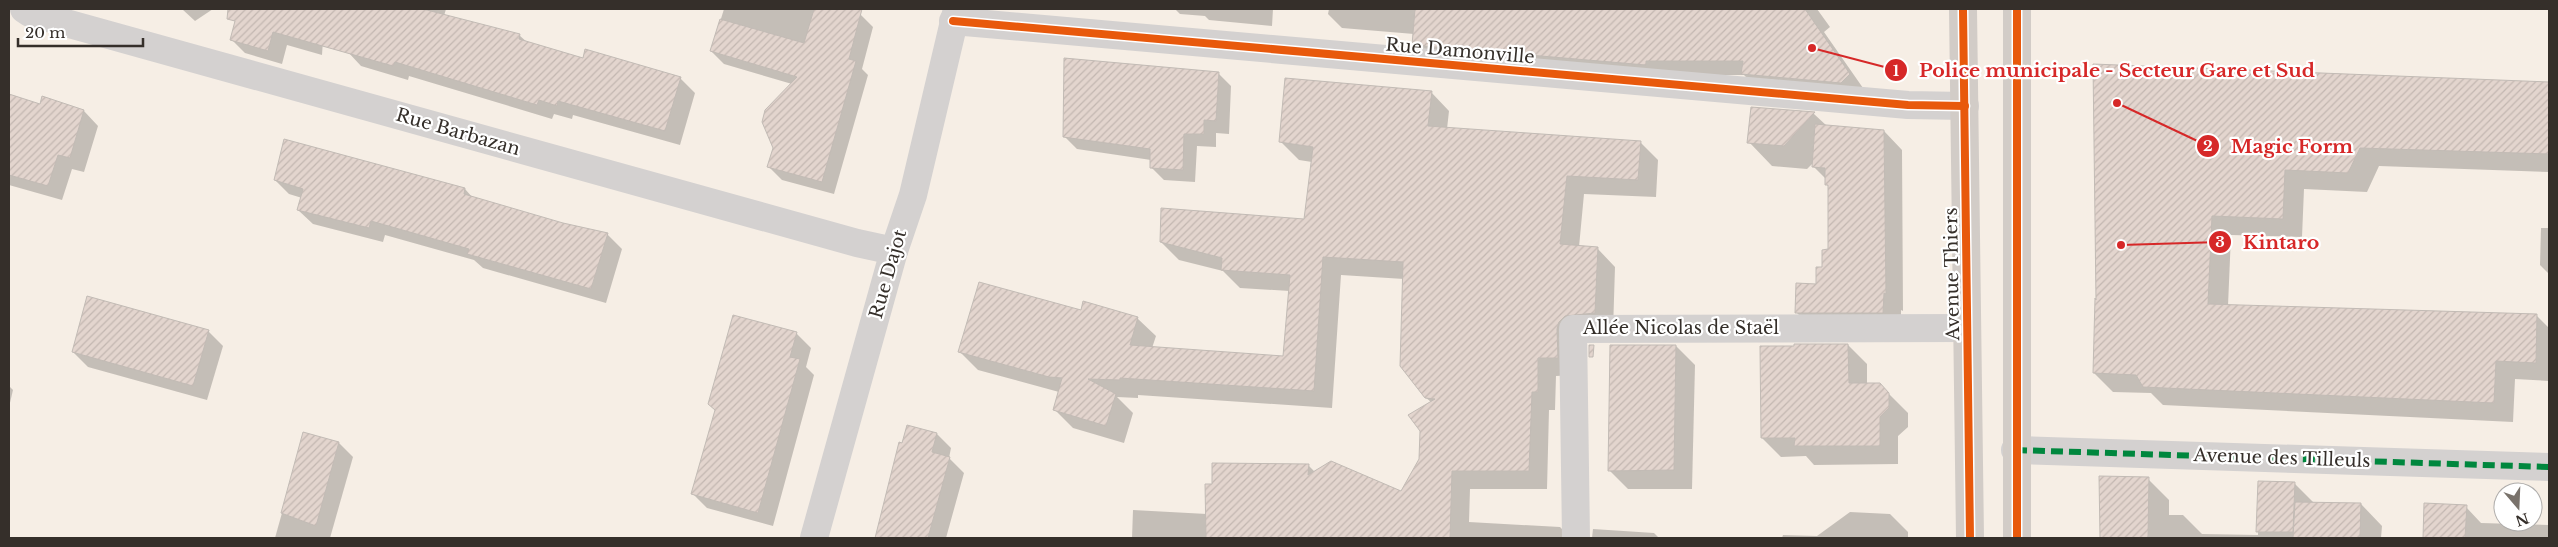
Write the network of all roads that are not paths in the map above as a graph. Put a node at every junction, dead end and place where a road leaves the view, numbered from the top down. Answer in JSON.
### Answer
{"nodes":[{"id":1,"x":24,"y":9,"type":"edge"},
{"id":2,"x":1963,"y":9,"type":"edge"},
{"id":3,"x":2017,"y":9,"type":"edge"},
{"id":4,"x":955,"y":15,"type":"edge"},
{"id":5,"x":1965,"y":106,"type":"junction"},
{"id":6,"x":894,"y":250,"type":"junction"},
{"id":7,"x":1967,"y":328,"type":"junction"},
{"id":8,"x":2015,"y":450,"type":"junction"},
{"id":9,"x":2549,"y":467,"type":"edge"},
{"id":10,"x":814,"y":538,"type":"edge"},
{"id":11,"x":1576,"y":538,"type":"edge"},
{"id":12,"x":1970,"y":538,"type":"edge"},
{"id":13,"x":2017,"y":538,"type":"edge"}],
"edges":[{"from":1,"to":6,"type":"street","name":"Rue Barbazan"},
{"from":2,"to":5,"type":"main road","name":"Avenue Thiers"},
{"from":3,"to":8,"type":"main road"},
{"from":4,"to":5,"type":"street","name":"Rue Damonville"},
{"from":4,"to":6,"type":"street","name":"Rue Dajot"},
{"from":5,"to":7,"type":"main road","name":"Avenue Thiers"},
{"from":6,"to":10,"type":"street","name":"Rue Dajot"},
{"from":7,"to":11,"type":"street","name":"Allée Nicolas de Staël"},
{"from":7,"to":12,"type":"main road","name":"Avenue Thiers"},
{"from":8,"to":9,"type":"street","name":"Avenue des Tilleuls"},
{"from":8,"to":13,"type":"main road"}]}
